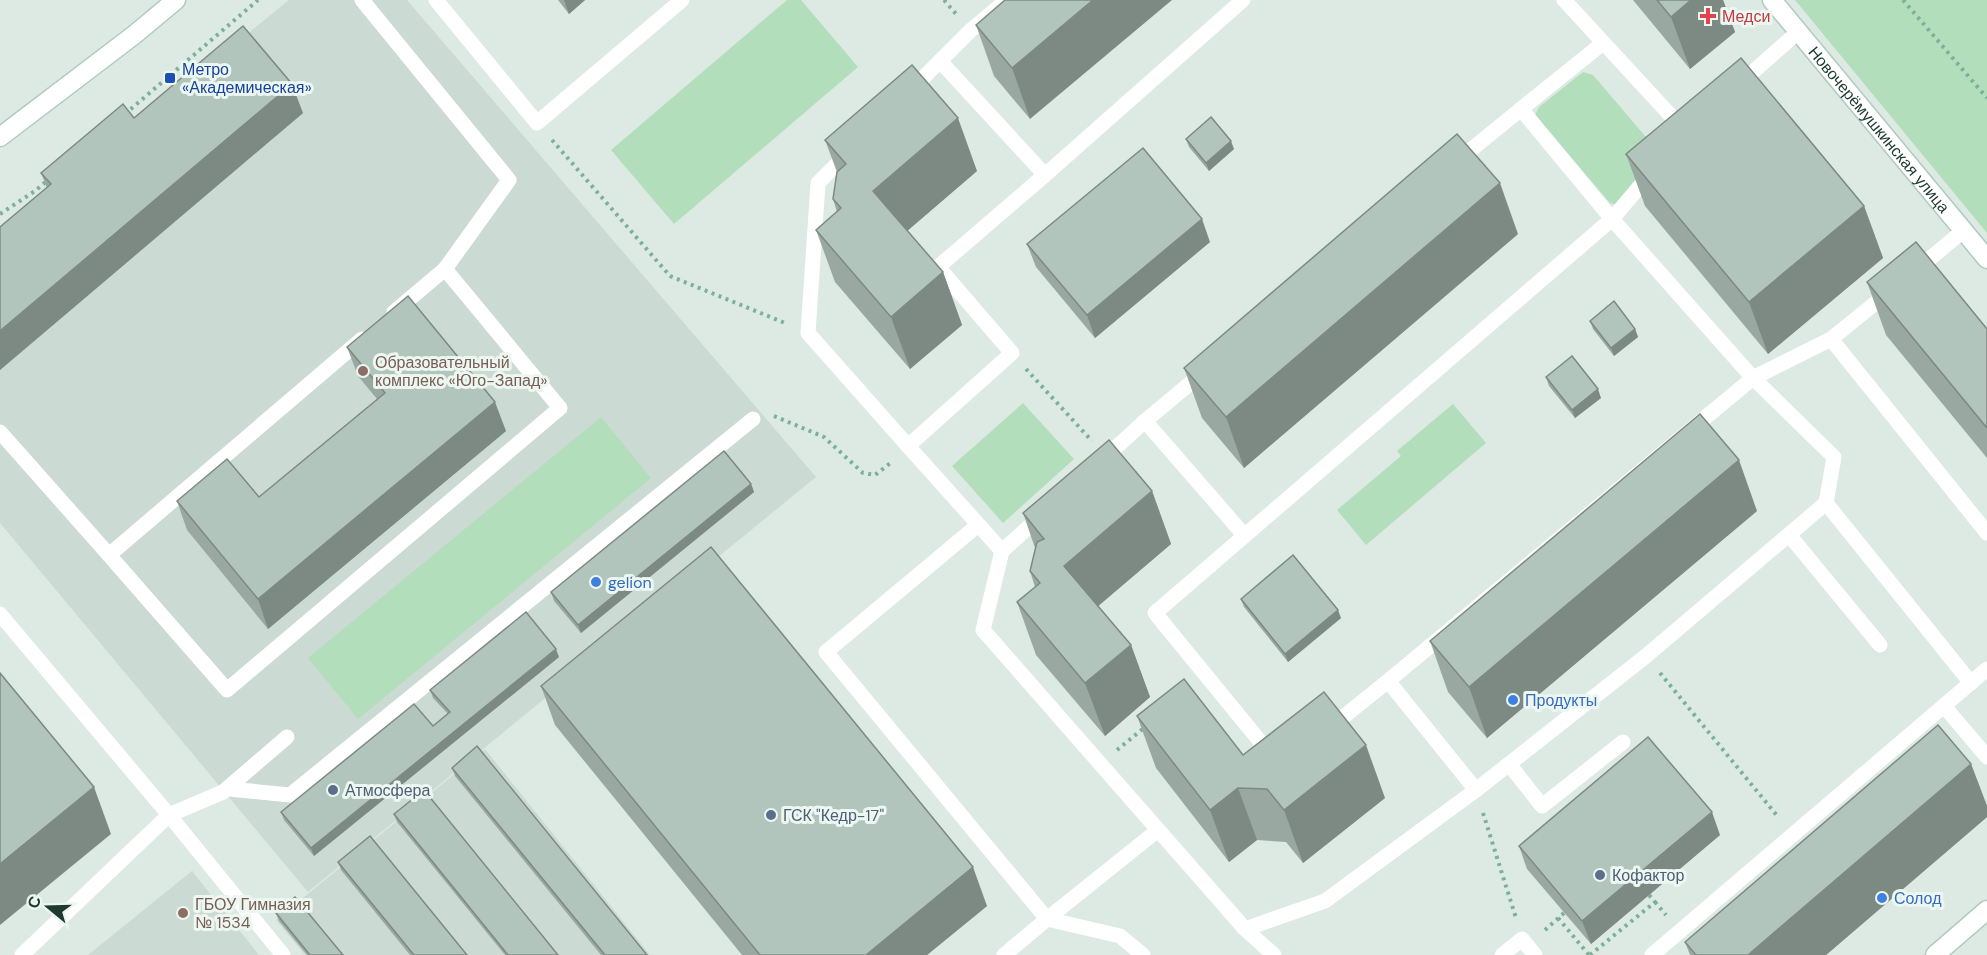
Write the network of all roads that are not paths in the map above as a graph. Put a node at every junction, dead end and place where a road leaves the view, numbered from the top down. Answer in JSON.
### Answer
{"nodes":[{"id":1,"x":176,"y":0,"type":"edge"},
{"id":2,"x":362,"y":0,"type":"edge"},
{"id":3,"x":436,"y":0,"type":"edge"},
{"id":4,"x":682,"y":0,"type":"edge"},
{"id":5,"x":1007,"y":0,"type":"edge"},
{"id":6,"x":1243,"y":0,"type":"edge"},
{"id":7,"x":1564,"y":0,"type":"edge"},
{"id":8,"x":1772,"y":0,"type":"edge"},
{"id":9,"x":1798,"y":32,"type":"junction"},
{"id":10,"x":1603,"y":43,"type":"junction"},
{"id":11,"x":940,"y":61,"type":"junction"},
{"id":12,"x":1727,"y":95,"type":"edge"},
{"id":13,"x":899,"y":102,"type":"edge"},
{"id":14,"x":1521,"y":109,"type":"junction"},
{"id":15,"x":1686,"y":132,"type":"edge"},
{"id":16,"x":0,"y":137,"type":"edge"},
{"id":17,"x":859,"y":142,"type":"edge"},
{"id":18,"x":1664,"y":158,"type":"edge"},
{"id":19,"x":1447,"y":170,"type":"edge"},
{"id":20,"x":1045,"y":175,"type":"junction"},
{"id":21,"x":1612,"y":219,"type":"junction"},
{"id":22,"x":1964,"y":231,"type":"junction"},
{"id":23,"x":1987,"y":259,"type":"edge"},
{"id":24,"x":445,"y":269,"type":"junction"},
{"id":25,"x":1831,"y":339,"type":"junction"},
{"id":26,"x":1218,"y":360,"type":"edge"},
{"id":27,"x":1753,"y":378,"type":"junction"},
{"id":28,"x":753,"y":419,"type":"road end"},
{"id":29,"x":1145,"y":421,"type":"junction"},
{"id":30,"x":0,"y":432,"type":"edge"},
{"id":31,"x":908,"y":446,"type":"junction"},
{"id":32,"x":1089,"y":472,"type":"edge"},
{"id":33,"x":1826,"y":503,"type":"junction"},
{"id":34,"x":1054,"y":504,"type":"edge"},
{"id":35,"x":978,"y":525,"type":"junction"},
{"id":36,"x":1987,"y":533,"type":"edge"},
{"id":37,"x":1244,"y":534,"type":"junction"},
{"id":38,"x":1790,"y":536,"type":"junction"},
{"id":39,"x":1002,"y":551,"type":"junction"},
{"id":40,"x":109,"y":555,"type":"junction"},
{"id":41,"x":0,"y":614,"type":"edge"},
{"id":42,"x":1880,"y":645,"type":"dead end"},
{"id":43,"x":1987,"y":669,"type":"edge"},
{"id":44,"x":1388,"y":681,"type":"junction"},
{"id":45,"x":1971,"y":683,"type":"junction"},
{"id":46,"x":1944,"y":706,"type":"junction"},
{"id":47,"x":287,"y":737,"type":"dead end"},
{"id":48,"x":1623,"y":742,"type":"dead end"},
{"id":49,"x":1987,"y":757,"type":"edge"},
{"id":50,"x":1509,"y":765,"type":"junction"},
{"id":51,"x":229,"y":789,"type":"junction"},
{"id":52,"x":1476,"y":790,"type":"junction"},
{"id":53,"x":169,"y":815,"type":"junction"},
{"id":54,"x":1158,"y":830,"type":"junction"},
{"id":55,"x":1987,"y":910,"type":"edge"},
{"id":56,"x":1047,"y":920,"type":"junction"},
{"id":57,"x":1245,"y":929,"type":"junction"},
{"id":58,"x":22,"y":955,"type":"edge"},
{"id":59,"x":283,"y":955,"type":"edge"},
{"id":60,"x":1004,"y":955,"type":"edge"},
{"id":61,"x":1143,"y":955,"type":"edge"},
{"id":62,"x":1274,"y":955,"type":"edge"},
{"id":63,"x":1502,"y":955,"type":"edge"},
{"id":64,"x":1535,"y":955,"type":"edge"},
{"id":65,"x":1652,"y":955,"type":"edge"},
{"id":66,"x":1935,"y":955,"type":"edge"}],
"edges":[{"from":1,"to":16,"type":"street"},
{"from":2,"to":24,"type":"lane"},
{"from":3,"to":4,"type":"lane"},
{"from":5,"to":11,"type":"lane"},
{"from":6,"to":20,"type":"lane"},
{"from":7,"to":10,"type":"lane"},
{"from":8,"to":9,"type":"street","name":"Новочерёмушкинская улица"},
{"from":9,"to":12,"type":"lane"},
{"from":9,"to":22,"type":"street","name":"Новочерёмушкинская улица"},
{"from":10,"to":14,"type":"lane"},
{"from":10,"to":15,"type":"lane"},
{"from":11,"to":13,"type":"lane"},
{"from":11,"to":20,"type":"lane"},
{"from":14,"to":19,"type":"lane"},
{"from":14,"to":21,"type":"lane"},
{"from":17,"to":31,"type":"lane"},
{"from":18,"to":21,"type":"lane"},
{"from":20,"to":31,"type":"lane"},
{"from":21,"to":27,"type":"lane"},
{"from":21,"to":37,"type":"lane"},
{"from":22,"to":23,"type":"street","name":"Новочерёмушкинская улица"},
{"from":22,"to":25,"type":"lane"},
{"from":24,"to":40,"type":"lane"},
{"from":24,"to":40,"type":"lane"},
{"from":25,"to":27,"type":"lane"},
{"from":25,"to":36,"type":"lane"},
{"from":26,"to":29,"type":"lane"},
{"from":27,"to":33,"type":"lane"},
{"from":27,"to":44,"type":"lane"},
{"from":28,"to":51,"type":"lane"},
{"from":29,"to":32,"type":"lane"},
{"from":29,"to":37,"type":"lane"},
{"from":30,"to":40,"type":"lane"},
{"from":31,"to":35,"type":"lane"},
{"from":33,"to":38,"type":"lane"},
{"from":33,"to":45,"type":"lane"},
{"from":34,"to":39,"type":"lane"},
{"from":35,"to":39,"type":"lane"},
{"from":35,"to":56,"type":"lane"},
{"from":37,"to":44,"type":"lane"},
{"from":38,"to":42,"type":"lane"},
{"from":38,"to":50,"type":"lane"},
{"from":39,"to":54,"type":"lane"},
{"from":41,"to":53,"type":"lane"},
{"from":43,"to":45,"type":"lane"},
{"from":44,"to":52,"type":"lane"},
{"from":45,"to":46,"type":"lane"},
{"from":46,"to":49,"type":"lane"},
{"from":46,"to":65,"type":"lane"},
{"from":47,"to":51,"type":"lane"},
{"from":48,"to":50,"type":"lane"},
{"from":50,"to":52,"type":"lane"},
{"from":51,"to":53,"type":"lane"},
{"from":52,"to":57,"type":"lane"},
{"from":53,"to":58,"type":"lane"},
{"from":53,"to":59,"type":"lane"},
{"from":54,"to":56,"type":"lane"},
{"from":54,"to":57,"type":"lane"},
{"from":55,"to":66,"type":"street"},
{"from":56,"to":60,"type":"lane"},
{"from":56,"to":61,"type":"lane"},
{"from":57,"to":62,"type":"lane"},
{"from":63,"to":64,"type":"lane"}]}
